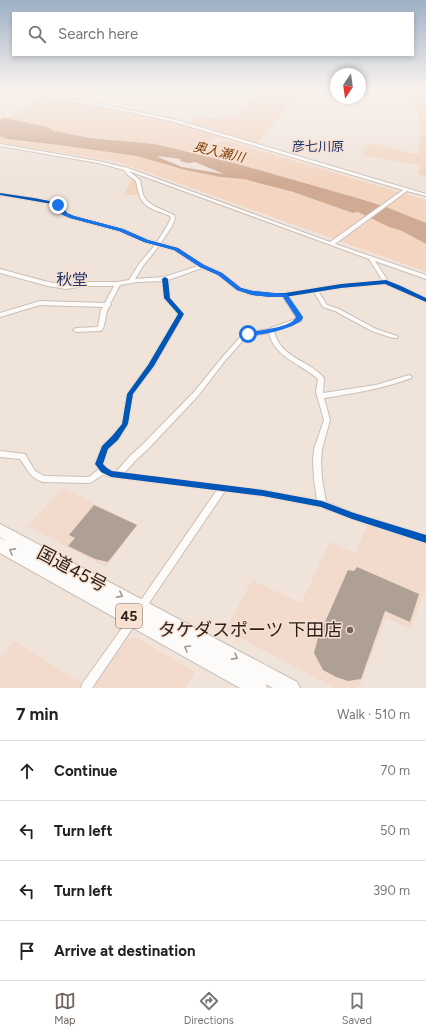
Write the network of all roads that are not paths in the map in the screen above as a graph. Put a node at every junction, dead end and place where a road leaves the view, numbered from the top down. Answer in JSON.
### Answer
{"nodes":[{"id":1,"x":168,"y":119,"type":"edge"},
{"id":2,"x":0,"y":145,"type":"edge"},
{"id":3,"x":124,"y":168,"type":"junction"},
{"id":4,"x":405,"y":189,"type":"junction"},
{"id":5,"x":0,"y":194,"type":"edge"},
{"id":6,"x":426,"y":195,"type":"edge"},
{"id":7,"x":332,"y":243,"type":"junction"},
{"id":8,"x":157,"y":244,"type":"junction"},
{"id":9,"x":371,"y":258,"type":"junction"},
{"id":10,"x":202,"y":266,"type":"junction"},
{"id":11,"x":0,"y":271,"type":"edge"},
{"id":12,"x":426,"y":276,"type":"edge"},
{"id":13,"x":165,"y":279,"type":"junction"},
{"id":14,"x":131,"y":281,"type":"junction"},
{"id":15,"x":386,"y":282,"type":"junction"},
{"id":16,"x":118,"y":284,"type":"junction"},
{"id":17,"x":315,"y":290,"type":"junction"},
{"id":18,"x":285,"y":295,"type":"junction"},
{"id":19,"x":426,"y":300,"type":"edge"},
{"id":20,"x":108,"y":305,"type":"junction"},
{"id":21,"x":0,"y":315,"type":"edge"},
{"id":22,"x":76,"y":330,"type":"dead end"},
{"id":23,"x":271,"y":331,"type":"junction"},
{"id":24,"x":395,"y":337,"type":"dead end"},
{"id":25,"x":409,"y":377,"type":"dead end"},
{"id":26,"x":320,"y":396,"type":"junction"},
{"id":27,"x":0,"y":454,"type":"edge"},
{"id":28,"x":104,"y":470,"type":"junction"},
{"id":29,"x":118,"y":475,"type":"junction"},
{"id":30,"x":223,"y":488,"type":"junction"},
{"id":31,"x":322,"y":504,"type":"junction"},
{"id":32,"x":0,"y":530,"type":"edge"},
{"id":33,"x":426,"y":539,"type":"edge"},
{"id":34,"x":0,"y":545,"type":"edge"},
{"id":35,"x":138,"y":612,"type":"junction"},
{"id":36,"x":86,"y":688,"type":"edge"},
{"id":37,"x":258,"y":688,"type":"edge"},
{"id":38,"x":291,"y":688,"type":"edge"}],
"edges":[{"from":1,"to":4,"type":"street"},
{"from":2,"to":3,"type":"street"},
{"from":3,"to":7,"type":"street"},
{"from":3,"to":8,"type":"street"},
{"from":4,"to":6,"type":"street"},
{"from":4,"to":7,"type":"street"},
{"from":5,"to":8,"type":"street"},
{"from":7,"to":9,"type":"street"},
{"from":8,"to":10,"type":"street"},
{"from":8,"to":14,"type":"street"},
{"from":9,"to":12,"type":"street"},
{"from":9,"to":15,"type":"street"},
{"from":10,"to":13,"type":"street"},
{"from":10,"to":18,"type":"street"},
{"from":11,"to":16,"type":"street"},
{"from":13,"to":14,"type":"street"},
{"from":13,"to":28,"type":"street"},
{"from":14,"to":16,"type":"street"},
{"from":15,"to":17,"type":"street"},
{"from":15,"to":19,"type":"street"},
{"from":16,"to":20,"type":"street"},
{"from":17,"to":18,"type":"street"},
{"from":17,"to":24,"type":"street"},
{"from":18,"to":23,"type":"street"},
{"from":20,"to":21,"type":"street"},
{"from":20,"to":22,"type":"street"},
{"from":23,"to":26,"type":"street"},
{"from":23,"to":29,"type":"street"},
{"from":25,"to":26,"type":"street"},
{"from":26,"to":31,"type":"street"},
{"from":27,"to":28,"type":"street"},
{"from":28,"to":29,"type":"street"},
{"from":29,"to":30,"type":"street"},
{"from":30,"to":31,"type":"street"},
{"from":30,"to":35,"type":"street"},
{"from":31,"to":33,"type":"street"},
{"from":32,"to":35,"type":"highway","name":"国道45号","number":"45","one_way":true},
{"from":35,"to":34,"type":"highway","name":"国道45号","number":"45","one_way":true},
{"from":35,"to":36,"type":"street"},
{"from":37,"to":35,"type":"highway","name":"国道45号","number":"45","one_way":true},
{"from":35,"to":38,"type":"highway","name":"国道45号","number":"45","one_way":true}]}
